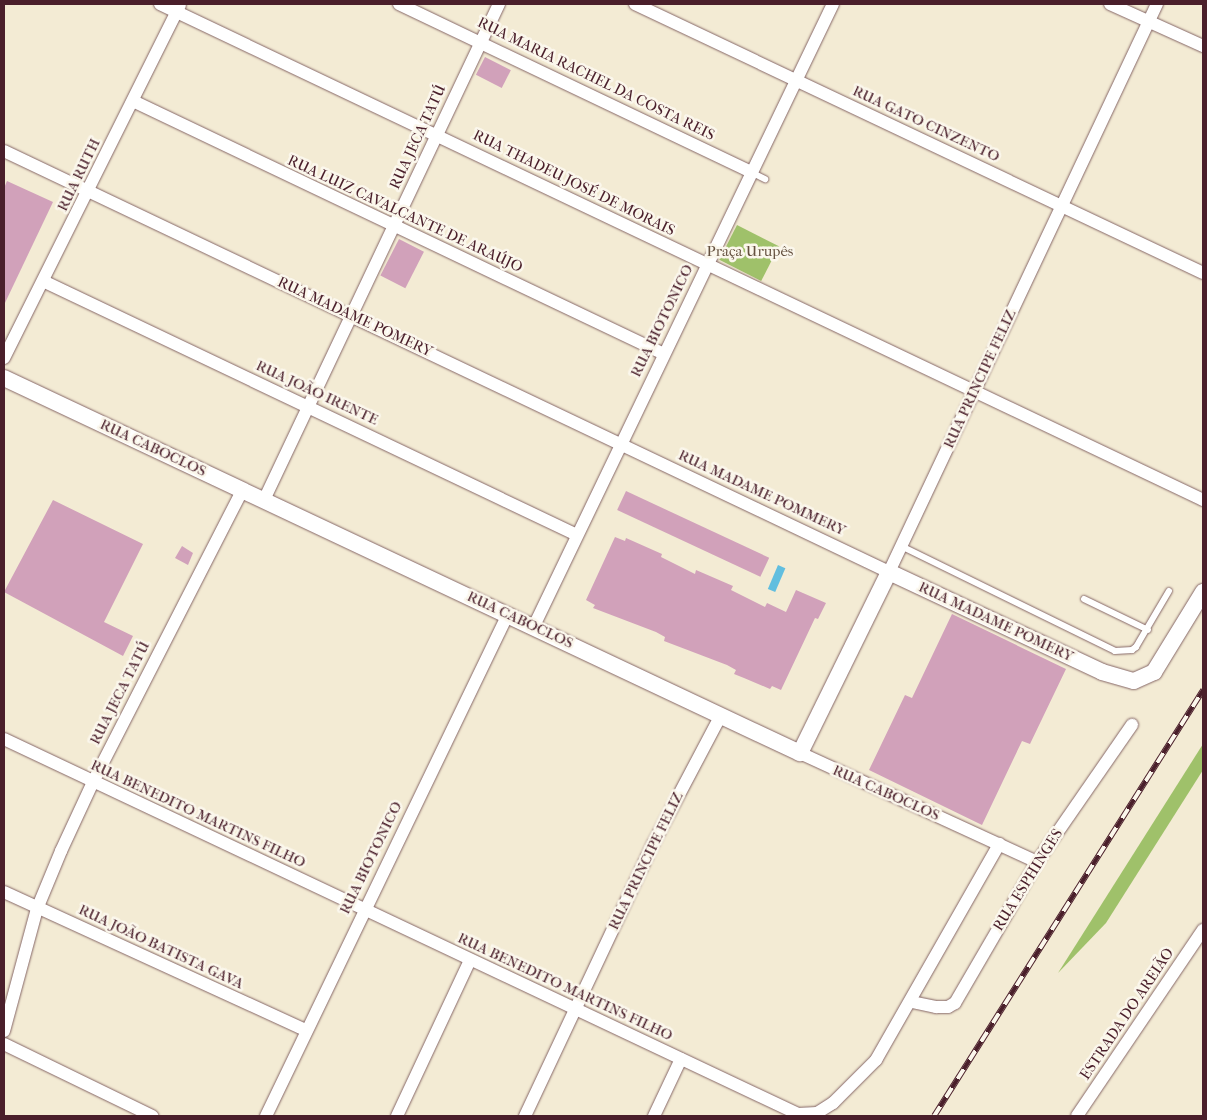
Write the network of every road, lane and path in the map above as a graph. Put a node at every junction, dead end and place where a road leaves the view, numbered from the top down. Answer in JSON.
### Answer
{"nodes":[{"id":1,"x":160,"y":4,"type":"edge"},
{"id":2,"x":399,"y":4,"type":"edge"},
{"id":3,"x":499,"y":4,"type":"edge"},
{"id":4,"x":635,"y":4,"type":"edge"},
{"id":5,"x":833,"y":4,"type":"edge"},
{"id":6,"x":1110,"y":4,"type":"edge"},
{"id":7,"x":1157,"y":4,"type":"edge"},
{"id":8,"x":178,"y":7,"type":"edge"},
{"id":9,"x":1148,"y":22,"type":"junction"},
{"id":10,"x":482,"y":41,"type":"junction"},
{"id":11,"x":1203,"y":46,"type":"edge"},
{"id":12,"x":796,"y":81,"type":"junction"},
{"id":13,"x":133,"y":102,"type":"junction"},
{"id":14,"x":437,"y":134,"type":"junction"},
{"id":15,"x":4,"y":151,"type":"edge"},
{"id":16,"x":752,"y":172,"type":"junction"},
{"id":17,"x":765,"y":179,"type":"dead end"},
{"id":18,"x":88,"y":192,"type":"junction"},
{"id":19,"x":1061,"y":206,"type":"junction"},
{"id":20,"x":394,"y":226,"type":"junction"},
{"id":21,"x":707,"y":265,"type":"junction"},
{"id":22,"x":1203,"y":274,"type":"edge"},
{"id":23,"x":43,"y":281,"type":"junction"},
{"id":24,"x":351,"y":315,"type":"junction"},
{"id":25,"x":664,"y":354,"type":"junction"},
{"id":26,"x":4,"y":358,"type":"edge"},
{"id":27,"x":4,"y":378,"type":"edge"},
{"id":28,"x":973,"y":393,"type":"junction"},
{"id":29,"x":308,"y":406,"type":"junction"},
{"id":30,"x":620,"y":444,"type":"junction"},
{"id":31,"x":242,"y":491,"type":"junction"},
{"id":32,"x":264,"y":500,"type":"junction"},
{"id":33,"x":1203,"y":500,"type":"edge"},
{"id":34,"x":577,"y":535,"type":"junction"},
{"id":35,"x":901,"y":546,"type":"junction"},
{"id":36,"x":889,"y":572,"type":"junction"},
{"id":37,"x":1169,"y":592,"type":"dead end"},
{"id":38,"x":1203,"y":592,"type":"edge"},
{"id":39,"x":1084,"y":599,"type":"dead end"},
{"id":40,"x":508,"y":614,"type":"junction"},
{"id":41,"x":534,"y":626,"type":"junction"},
{"id":42,"x":1148,"y":630,"type":"junction"},
{"id":43,"x":721,"y":716,"type":"junction"},
{"id":44,"x":1132,"y":725,"type":"dead end"},
{"id":45,"x":4,"y":739,"type":"edge"},
{"id":46,"x":800,"y":753,"type":"junction"},
{"id":47,"x":93,"y":782,"type":"junction"},
{"id":48,"x":1000,"y":844,"type":"junction"},
{"id":49,"x":1037,"y":862,"type":"junction"},
{"id":50,"x":4,"y":892,"type":"edge"},
{"id":51,"x":38,"y":908,"type":"junction"},
{"id":52,"x":364,"y":911,"type":"junction"},
{"id":53,"x":1203,"y":930,"type":"edge"},
{"id":54,"x":470,"y":960,"type":"junction"},
{"id":55,"x":912,"y":1002,"type":"junction"},
{"id":56,"x":575,"y":1009,"type":"junction"},
{"id":57,"x":306,"y":1030,"type":"junction"},
{"id":58,"x":4,"y":1031,"type":"edge"},
{"id":59,"x":4,"y":1044,"type":"edge"},
{"id":60,"x":680,"y":1059,"type":"junction"},
{"id":61,"x":780,"y":1112,"type":"edge"},
{"id":62,"x":152,"y":1116,"type":"edge"},
{"id":63,"x":266,"y":1116,"type":"edge"},
{"id":64,"x":397,"y":1116,"type":"edge"},
{"id":65,"x":525,"y":1116,"type":"edge"},
{"id":66,"x":654,"y":1116,"type":"edge"},
{"id":67,"x":1077,"y":1116,"type":"edge"}],
"edges":[{"from":1,"to":8,"type":"street","name":"RUA THADEU JOSÉ DE MORAIS"},
{"from":2,"to":10,"type":"street","name":"RUA MARIA RACHEL DA COSTA REIS"},
{"from":3,"to":10,"type":"street","name":"RUA JECA TATÚ"},
{"from":4,"to":12,"type":"street","name":"RUA GATO CINZENTO"},
{"from":5,"to":12,"type":"street","name":"RUA BIOTONICO"},
{"from":6,"to":9,"type":"street"},
{"from":7,"to":9,"type":"street","name":"RUA PRINCIPE FELIZ"},
{"from":8,"to":13,"type":"street","name":"RUA RUTH"},
{"from":8,"to":14,"type":"street","name":"RUA THADEU JOSÉ DE MORAIS"},
{"from":9,"to":11,"type":"street"},
{"from":9,"to":19,"type":"street","name":"RUA PRINCIPE FELIZ"},
{"from":10,"to":14,"type":"street","name":"RUA JECA TATÚ"},
{"from":10,"to":16,"type":"street","name":"RUA MARIA RACHEL DA COSTA REIS"},
{"from":12,"to":16,"type":"street","name":"RUA BIOTONICO"},
{"from":12,"to":19,"type":"street","name":"RUA GATO CINZENTO"},
{"from":13,"to":18,"type":"street","name":"RUA RUTH"},
{"from":13,"to":20,"type":"street","name":"RUA LUIZ CAVALCANTE DE ARAÚJO"},
{"from":14,"to":20,"type":"street","name":"RUA JECA TATÚ"},
{"from":14,"to":21,"type":"street","name":"RUA THADEU JOSÉ DE MORAIS"},
{"from":15,"to":18,"type":"street"},
{"from":16,"to":17,"type":"lane"},
{"from":16,"to":21,"type":"street","name":"RUA BIOTONICO"},
{"from":18,"to":23,"type":"street","name":"RUA RUTH"},
{"from":18,"to":24,"type":"street","name":"RUA MADAME POMERY"},
{"from":19,"to":22,"type":"street","name":"RUA GATO CINZENTO"},
{"from":19,"to":28,"type":"street","name":"RUA PRINCIPE FELIZ"},
{"from":20,"to":24,"type":"street","name":"RUA JECA TATÚ"},
{"from":20,"to":25,"type":"street","name":"RUA LUIZ CAVALCANTE DE ARAÚJO"},
{"from":21,"to":25,"type":"street","name":"RUA BIOTONICO"},
{"from":21,"to":28,"type":"street","name":"RUA THADEU JOSÉ DE MORAIS"},
{"from":23,"to":26,"type":"street","name":"RUA RUTH"},
{"from":23,"to":29,"type":"street","name":"RUA JOÃO IRENTE"},
{"from":24,"to":29,"type":"street","name":"RUA JECA TATÚ"},
{"from":24,"to":30,"type":"street","name":"RUA MADAME POMERY"},
{"from":25,"to":30,"type":"street","name":"RUA BIOTONICO"},
{"from":27,"to":31,"type":"street","name":"RUA CABOCLOS"},
{"from":28,"to":33,"type":"street","name":"RUA THADEU JOSÉ DE MORAIS"},
{"from":28,"to":35,"type":"street","name":"RUA PRINCIPE FELIZ"},
{"from":29,"to":32,"type":"street","name":"RUA JECA TATÚ"},
{"from":29,"to":34,"type":"street","name":"RUA JOÃO IRENTE"},
{"from":30,"to":34,"type":"street","name":"RUA BIOTONICO"},
{"from":30,"to":36,"type":"street","name":"RUA MADAME POMMERY"},
{"from":31,"to":32,"type":"street","name":"RUA CABOCLOS"},
{"from":31,"to":47,"type":"street","name":"RUA JECA TATÚ"},
{"from":32,"to":40,"type":"street","name":"RUA CABOCLOS"},
{"from":34,"to":41,"type":"street","name":"RUA BIOTONICO"},
{"from":35,"to":36,"type":"street","name":"RUA PRINCIPE FELIZ"},
{"from":35,"to":42,"type":"lane"},
{"from":36,"to":38,"type":"street","name":"RUA MADAME POMERY"},
{"from":36,"to":46,"type":"street","name":"RUA PRINCIPE FELIZ"},
{"from":37,"to":42,"type":"lane"},
{"from":39,"to":42,"type":"lane"},
{"from":40,"to":41,"type":"street","name":"RUA CABOCLOS"},
{"from":40,"to":52,"type":"street","name":"RUA BIOTONICO"},
{"from":41,"to":43,"type":"street","name":"RUA CABOCLOS"},
{"from":43,"to":46,"type":"street","name":"RUA CABOCLOS"},
{"from":43,"to":56,"type":"street","name":"RUA PRINCIPE FELIZ"},
{"from":44,"to":49,"type":"street","name":"RUA ESPHINGES"},
{"from":45,"to":47,"type":"street","name":"RUA BENEDITO MARTINS FILHO"},
{"from":46,"to":48,"type":"street","name":"RUA CABOCLOS"},
{"from":47,"to":51,"type":"street","name":"RUA JECA TATÚ"},
{"from":47,"to":52,"type":"street","name":"RUA BENEDITO MARTINS FILHO"},
{"from":48,"to":49,"type":"street","name":"RUA CABOCLOS"},
{"from":48,"to":55,"type":"street","name":"RUA BENEDITO MARTINS FILHO"},
{"from":49,"to":55,"type":"street","name":"RUA ESPHINGES"},
{"from":50,"to":51,"type":"street","name":"RUA JOÃO BATISTA GAVA"},
{"from":51,"to":57,"type":"street","name":"RUA JOÃO BATISTA GAVA"},
{"from":51,"to":58,"type":"street","name":"RUA JECA TATÚ"},
{"from":52,"to":54,"type":"street","name":"RUA BENEDITO MARTINS FILHO"},
{"from":52,"to":57,"type":"street","name":"RUA BIOTONICO"},
{"from":53,"to":67,"type":"street","name":"ESTRADA DO AREIÃO"},
{"from":54,"to":56,"type":"street","name":"RUA BENEDITO MARTINS FILHO"},
{"from":54,"to":64,"type":"street"},
{"from":55,"to":61,"type":"street","name":"RUA BENEDITO MARTINS FILHO"},
{"from":56,"to":60,"type":"street","name":"RUA BENEDITO MARTINS FILHO"},
{"from":56,"to":65,"type":"street","name":"RUA PRINCIPE FELIZ"},
{"from":57,"to":63,"type":"street","name":"RUA BIOTONICO"},
{"from":59,"to":62,"type":"street"},
{"from":60,"to":61,"type":"street","name":"RUA BENEDITO MARTINS FILHO"},
{"from":60,"to":66,"type":"street"}]}
